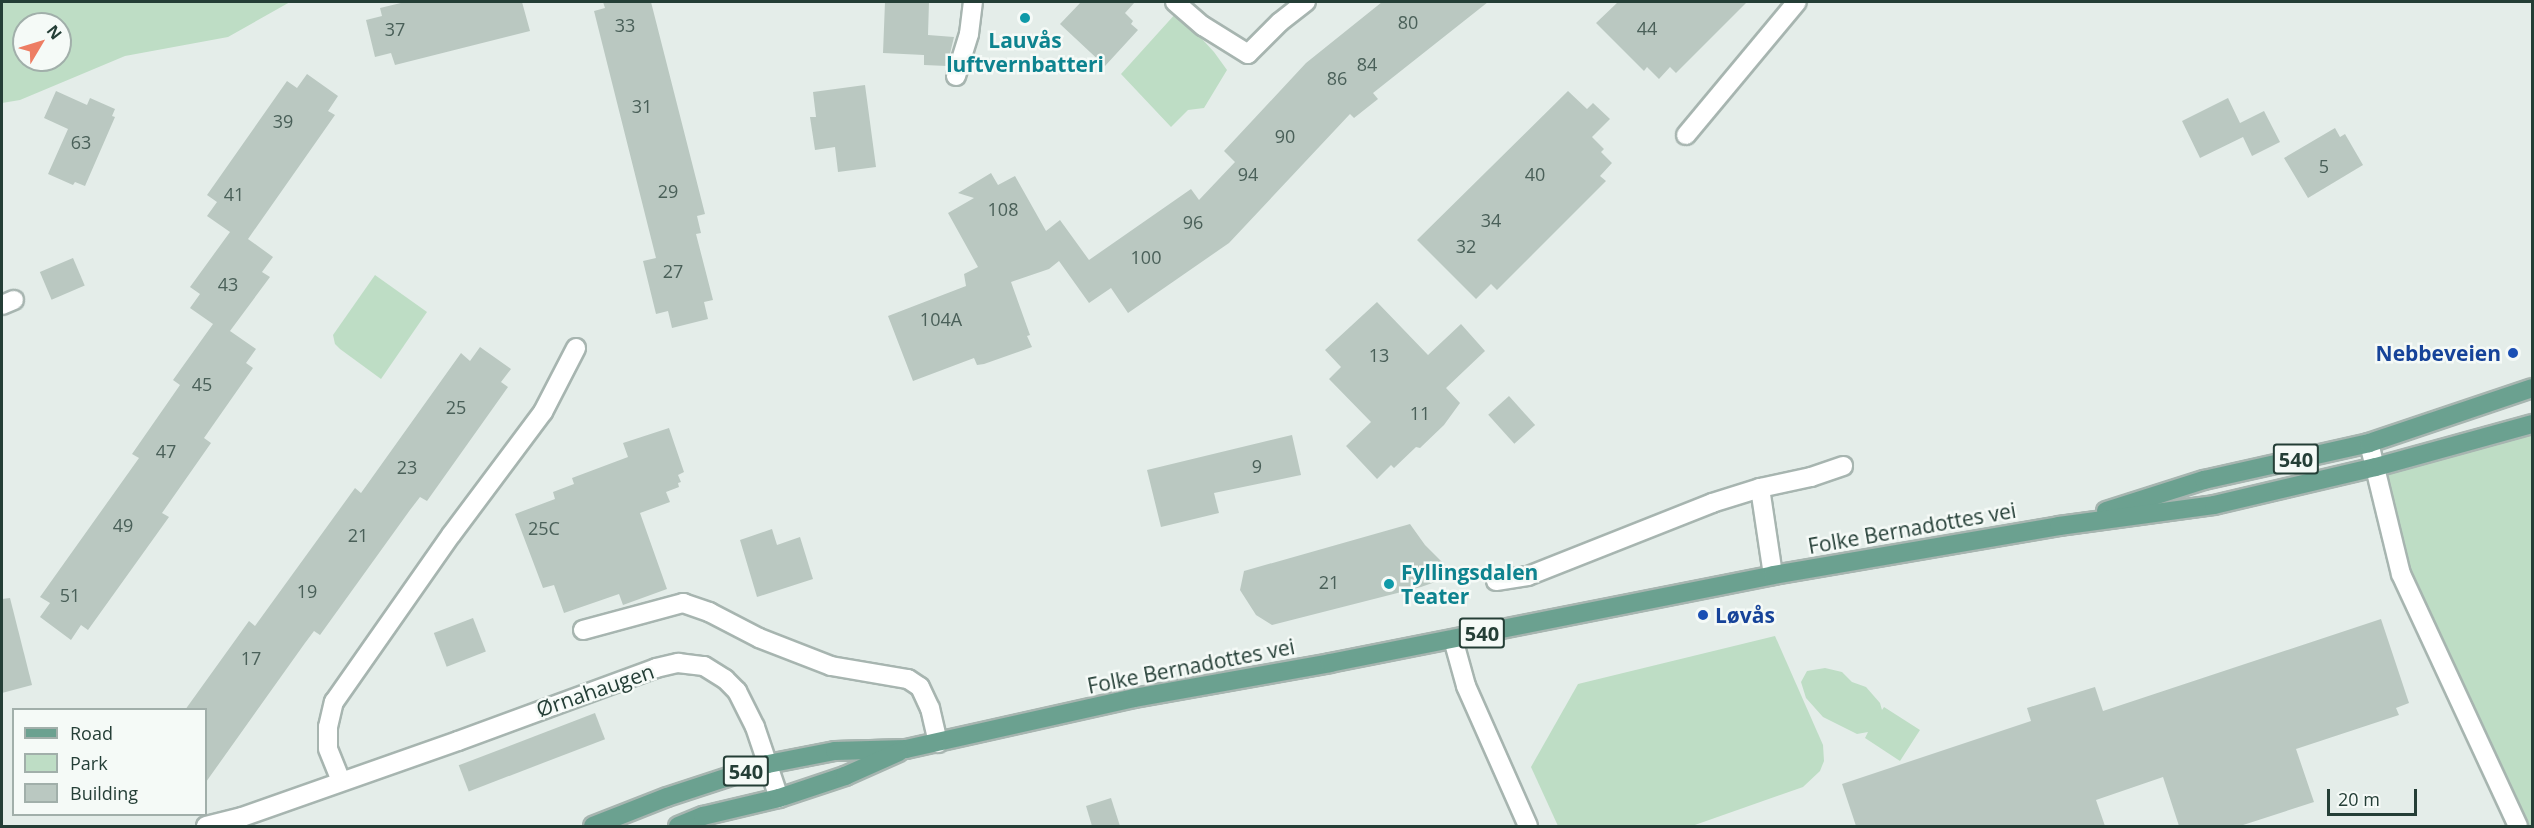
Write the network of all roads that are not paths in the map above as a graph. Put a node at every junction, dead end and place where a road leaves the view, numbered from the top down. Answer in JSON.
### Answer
{"nodes":[{"id":1,"x":973,"y":2,"type":"edge"},
{"id":2,"x":1175,"y":2,"type":"edge"},
{"id":3,"x":1306,"y":2,"type":"edge"},
{"id":4,"x":1797,"y":2,"type":"edge"},
{"id":5,"x":956,"y":76,"type":"dead end"},
{"id":6,"x":1686,"y":135,"type":"dead end"},
{"id":7,"x":576,"y":348,"type":"dead end"},
{"id":8,"x":2532,"y":388,"type":"edge"},
{"id":9,"x":2532,"y":424,"type":"edge"},
{"id":10,"x":2368,"y":443,"type":"junction"},
{"id":11,"x":1843,"y":466,"type":"dead end"},
{"id":12,"x":2376,"y":467,"type":"junction"},
{"id":13,"x":1760,"y":488,"type":"junction"},
{"id":14,"x":2059,"y":526,"type":"junction"},
{"id":15,"x":1773,"y":575,"type":"junction"},
{"id":16,"x":1496,"y":581,"type":"dead end"},
{"id":17,"x":583,"y":630,"type":"dead end"},
{"id":18,"x":1453,"y":639,"type":"junction"},
{"id":19,"x":938,"y":743,"type":"junction"},
{"id":20,"x":906,"y":749,"type":"junction"},
{"id":21,"x":768,"y":764,"type":"junction"},
{"id":22,"x":341,"y":781,"type":"junction"},
{"id":23,"x":779,"y":798,"type":"junction"},
{"id":24,"x":206,"y":826,"type":"edge"},
{"id":25,"x":593,"y":826,"type":"edge"},
{"id":26,"x":678,"y":826,"type":"edge"},
{"id":27,"x":1528,"y":826,"type":"edge"},
{"id":28,"x":2518,"y":826,"type":"edge"}],
"edges":[{"from":1,"to":5,"type":"street"},
{"from":2,"to":3,"type":"street"},
{"from":4,"to":6,"type":"street"},
{"from":7,"to":22,"type":"street"},
{"from":8,"to":10,"type":"main road","name":"Folke Bernadottes vei","number":"540"},
{"from":9,"to":12,"type":"main road","name":"Folke Bernadottes vei","number":"540"},
{"from":10,"to":12,"type":"street"},
{"from":10,"to":14,"type":"main road","name":"Folke Bernadottes vei","number":"540"},
{"from":11,"to":13,"type":"street"},
{"from":12,"to":14,"type":"main road","name":"Folke Bernadottes vei","number":"540"},
{"from":12,"to":28,"type":"street"},
{"from":13,"to":15,"type":"street"},
{"from":13,"to":16,"type":"street"},
{"from":14,"to":15,"type":"main road","name":"Folke Bernadottes vei","number":"540"},
{"from":15,"to":18,"type":"main road","name":"Folke Bernadottes vei","number":"540"},
{"from":17,"to":19,"type":"street"},
{"from":18,"to":19,"type":"main road","name":"Folke Bernadottes vei","number":"540"},
{"from":18,"to":27,"type":"street"},
{"from":19,"to":20,"type":"main road","name":"Folke Bernadottes vei","number":"540"},
{"from":20,"to":21,"type":"main road","name":"Folke Bernadottes vei","number":"540"},
{"from":20,"to":23,"type":"main road","name":"Folke Bernadottes vei","number":"540"},
{"from":21,"to":22,"type":"street","name":"Ørnahaugen"},
{"from":21,"to":23,"type":"street","name":"Ørnahaugen"},
{"from":21,"to":25,"type":"main road","name":"Folke Bernadottes vei","number":"540"},
{"from":22,"to":24,"type":"street","name":"Ørnahaugen"},
{"from":23,"to":26,"type":"main road","name":"Folke Bernadottes vei","number":"540"}]}
